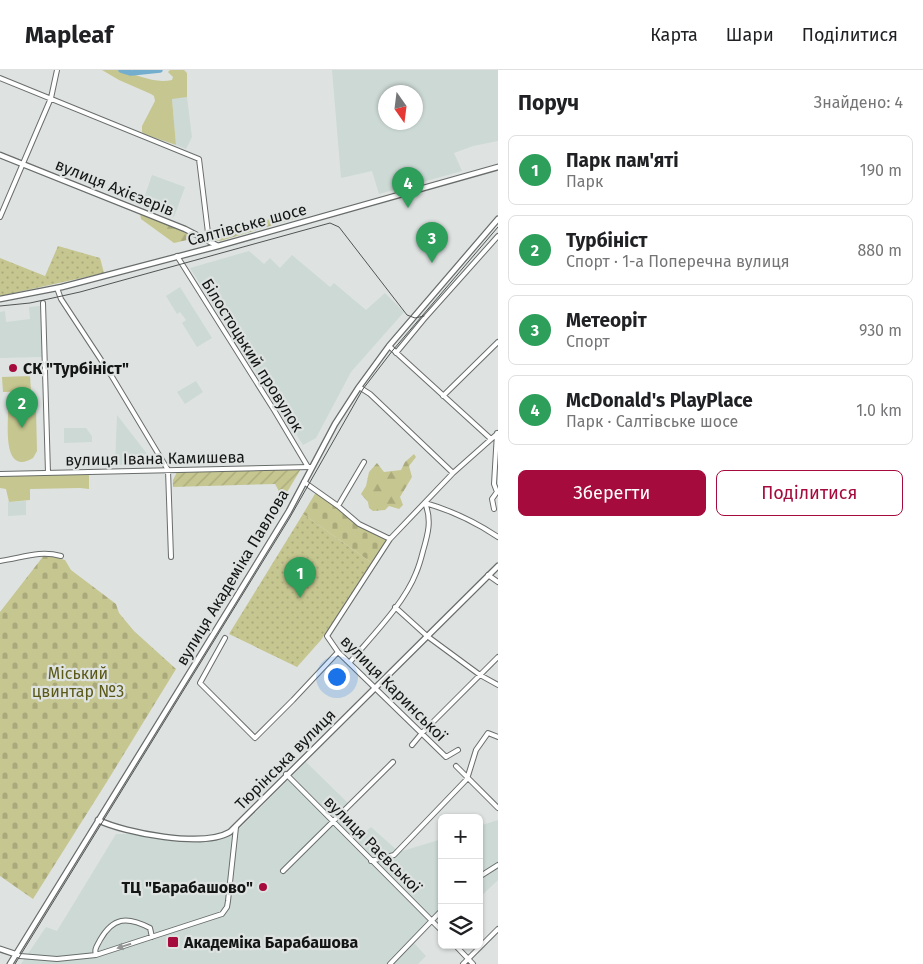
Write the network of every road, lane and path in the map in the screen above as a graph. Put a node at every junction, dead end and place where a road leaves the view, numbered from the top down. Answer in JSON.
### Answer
{"nodes":[{"id":1,"x":57,"y":70,"type":"edge"},
{"id":2,"x":0,"y":78,"type":"edge"},
{"id":3,"x":52,"y":98,"type":"junction"},
{"id":4,"x":0,"y":154,"type":"edge"},
{"id":5,"x":23,"y":163,"type":"junction"},
{"id":6,"x":498,"y":167,"type":"edge"},
{"id":7,"x":0,"y":217,"type":"edge"},
{"id":8,"x":498,"y":219,"type":"edge"},
{"id":9,"x":497,"y":239,"type":"edge"},
{"id":10,"x":209,"y":241,"type":"junction"},
{"id":11,"x":218,"y":246,"type":"junction"},
{"id":12,"x":177,"y":256,"type":"junction"},
{"id":13,"x":57,"y":288,"type":"junction"},
{"id":14,"x":0,"y":299,"type":"edge"},
{"id":15,"x":43,"y":303,"type":"dead end"},
{"id":16,"x":498,"y":342,"type":"edge"},
{"id":17,"x":389,"y":346,"type":"junction"},
{"id":18,"x":396,"y":353,"type":"junction"},
{"id":19,"x":359,"y":387,"type":"junction"},
{"id":20,"x":443,"y":396,"type":"junction"},
{"id":21,"x":498,"y":433,"type":"edge"},
{"id":22,"x":490,"y":439,"type":"junction"},
{"id":23,"x":364,"y":462,"type":"dead end"},
{"id":24,"x":310,"y":467,"type":"junction"},
{"id":25,"x":168,"y":470,"type":"junction"},
{"id":26,"x":48,"y":473,"type":"junction"},
{"id":27,"x":453,"y":473,"type":"junction"},
{"id":28,"x":0,"y":474,"type":"edge"},
{"id":29,"x":304,"y":482,"type":"junction"},
{"id":30,"x":497,"y":492,"type":"edge"},
{"id":31,"x":426,"y":503,"type":"junction"},
{"id":32,"x":338,"y":506,"type":"junction"},
{"id":33,"x":494,"y":509,"type":"dead end"},
{"id":34,"x":498,"y":537,"type":"edge"},
{"id":35,"x":390,"y":539,"type":"junction"},
{"id":36,"x":61,"y":556,"type":"dead end"},
{"id":37,"x":172,"y":557,"type":"dead end"},
{"id":38,"x":0,"y":560,"type":"edge"},
{"id":39,"x":498,"y":566,"type":"edge"},
{"id":40,"x":488,"y":575,"type":"junction"},
{"id":41,"x":498,"y":582,"type":"edge"},
{"id":42,"x":395,"y":607,"type":"junction"},
{"id":43,"x":427,"y":636,"type":"junction"},
{"id":44,"x":225,"y":638,"type":"dead end"},
{"id":45,"x":338,"y":652,"type":"junction"},
{"id":46,"x":498,"y":657,"type":"edge"},
{"id":47,"x":350,"y":662,"type":"junction"},
{"id":48,"x":480,"y":675,"type":"junction"},
{"id":49,"x":498,"y":686,"type":"edge"},
{"id":50,"x":375,"y":687,"type":"junction"},
{"id":51,"x":422,"y":732,"type":"junction"},
{"id":52,"x":498,"y":737,"type":"edge"},
{"id":53,"x":412,"y":745,"type":"dead end"},
{"id":54,"x":458,"y":750,"type":"dead end"},
{"id":55,"x":393,"y":762,"type":"dead end"},
{"id":56,"x":456,"y":766,"type":"dead end"},
{"id":57,"x":286,"y":774,"type":"junction"},
{"id":58,"x":467,"y":779,"type":"junction"},
{"id":59,"x":498,"y":808,"type":"edge"},
{"id":60,"x":98,"y":820,"type":"junction"},
{"id":61,"x":333,"y":822,"type":"junction"},
{"id":62,"x":236,"y":827,"type":"junction"},
{"id":63,"x":371,"y":861,"type":"junction"},
{"id":64,"x":498,"y":864,"type":"edge"},
{"id":65,"x":283,"y":870,"type":"dead end"},
{"id":66,"x":483,"y":874,"type":"edge"},
{"id":67,"x":438,"y":914,"type":"edge"},
{"id":68,"x":432,"y":920,"type":"junction"},
{"id":69,"x":438,"y":927,"type":"edge"},
{"id":70,"x":498,"y":929,"type":"edge"},
{"id":71,"x":152,"y":937,"type":"junction"},
{"id":72,"x":0,"y":949,"type":"edge"},
{"id":73,"x":459,"y":949,"type":"edge"},
{"id":74,"x":15,"y":954,"type":"junction"},
{"id":75,"x":96,"y":955,"type":"junction"},
{"id":76,"x":468,"y":959,"type":"junction"},
{"id":77,"x":10,"y":964,"type":"edge"},
{"id":78,"x":390,"y":964,"type":"edge"},
{"id":79,"x":463,"y":964,"type":"edge"},
{"id":80,"x":473,"y":964,"type":"edge"}],
"edges":[{"from":1,"to":3,"type":"street"},
{"from":2,"to":3,"type":"street"},
{"from":3,"to":5,"type":"street"},
{"from":3,"to":10,"type":"street"},
{"from":4,"to":5,"type":"main road","name":"вулиця Ахієзерів"},
{"from":5,"to":7,"type":"street"},
{"from":5,"to":10,"type":"main road","name":"вулиця Ахієзерів"},
{"from":6,"to":11,"type":"main road","name":"Салтівське шосе"},
{"from":8,"to":17,"type":"main road","name":"вулиця Академіка Павлова"},
{"from":9,"to":18,"type":"street"},
{"from":10,"to":11,"type":"main road","name":"вулиця Ахієзерів"},
{"from":11,"to":12,"type":"main road","name":"Салтівське шосе"},
{"from":12,"to":13,"type":"main road","name":"Салтівське шосе"},
{"from":12,"to":24,"type":"street","name":"Білостоцький провулок"},
{"from":13,"to":14,"type":"main road","name":"Салтівське шосе"},
{"from":13,"to":25,"type":"street"},
{"from":15,"to":26,"type":"street"},
{"from":16,"to":20,"type":"street"},
{"from":17,"to":18,"type":"street"},
{"from":17,"to":19,"type":"main road","name":"вулиця Академіка Павлова"},
{"from":18,"to":20,"type":"street"},
{"from":19,"to":24,"type":"main road","name":"вулиця Академіка Павлова"},
{"from":19,"to":27,"type":"street"},
{"from":20,"to":22,"type":"street"},
{"from":21,"to":22,"type":"street"},
{"from":21,"to":30,"type":"street"},
{"from":22,"to":27,"type":"street"},
{"from":23,"to":32,"type":"street"},
{"from":24,"to":25,"type":"street","name":"вулиця Івана Камишева"},
{"from":24,"to":29,"type":"main road","name":"вулиця Академіка Павлова"},
{"from":25,"to":26,"type":"street","name":"вулиця Івана Камишева"},
{"from":25,"to":37,"type":"street"},
{"from":26,"to":28,"type":"street","name":"вулиця Івана Камишева"},
{"from":27,"to":31,"type":"street"},
{"from":29,"to":32,"type":"street"},
{"from":29,"to":60,"type":"main road","name":"вулиця Академіка Павлова"},
{"from":30,"to":33,"type":"street"},
{"from":31,"to":34,"type":"street"},
{"from":31,"to":35,"type":"street"},
{"from":31,"to":42,"type":"street"},
{"from":32,"to":35,"type":"street"},
{"from":35,"to":45,"type":"street","name":"вулиця Каринської"},
{"from":36,"to":38,"type":"street"},
{"from":39,"to":40,"type":"main road","name":"Тюрінська вулиця"},
{"from":40,"to":41,"type":"street"},
{"from":40,"to":43,"type":"main road","name":"Тюрінська вулиця"},
{"from":42,"to":43,"type":"street"},
{"from":42,"to":47,"type":"street"},
{"from":43,"to":48,"type":"street"},
{"from":43,"to":50,"type":"main road","name":"Тюрінська вулиця"},
{"from":44,"to":45,"type":"street"},
{"from":45,"to":47,"type":"street","name":"вулиця Каринської"},
{"from":46,"to":48,"type":"street"},
{"from":47,"to":50,"type":"street","name":"вулиця Каринської"},
{"from":48,"to":49,"type":"street"},
{"from":48,"to":51,"type":"street"},
{"from":50,"to":51,"type":"street","name":"вулиця Каринської"},
{"from":50,"to":57,"type":"main road","name":"Тюрінська вулиця"},
{"from":51,"to":53,"type":"street"},
{"from":51,"to":54,"type":"street","name":"вулиця Каринської"},
{"from":52,"to":58,"type":"street"},
{"from":55,"to":61,"type":"street"},
{"from":56,"to":58,"type":"street"},
{"from":57,"to":61,"type":"street","name":"вулиця Раєвської"},
{"from":57,"to":62,"type":"main road","name":"Тюрінська вулиця"},
{"from":58,"to":59,"type":"street"},
{"from":58,"to":63,"type":"street"},
{"from":60,"to":62,"type":"main road","name":"Тюрінська вулиця"},
{"from":60,"to":74,"type":"main road","name":"вулиця Академіка Павлова"},
{"from":61,"to":63,"type":"street","name":"вулиця Раєвської"},
{"from":61,"to":65,"type":"street"},
{"from":62,"to":71,"type":"street"},
{"from":63,"to":68,"type":"street","name":"вулиця Раєвської"},
{"from":64,"to":66,"type":"street"},
{"from":67,"to":68,"type":"street"},
{"from":68,"to":69,"type":"street","name":"вулиця Раєвської"},
{"from":68,"to":78,"type":"street"},
{"from":70,"to":76,"type":"street"},
{"from":71,"to":75,"type":"street","one_way":true},
{"from":71,"to":75,"type":"street"},
{"from":72,"to":74,"type":"main road"},
{"from":73,"to":76,"type":"street"},
{"from":74,"to":75,"type":"street"},
{"from":74,"to":77,"type":"main road","name":"вулиця Академіка Павлова"},
{"from":76,"to":79,"type":"street"},
{"from":76,"to":80,"type":"street"}]}
